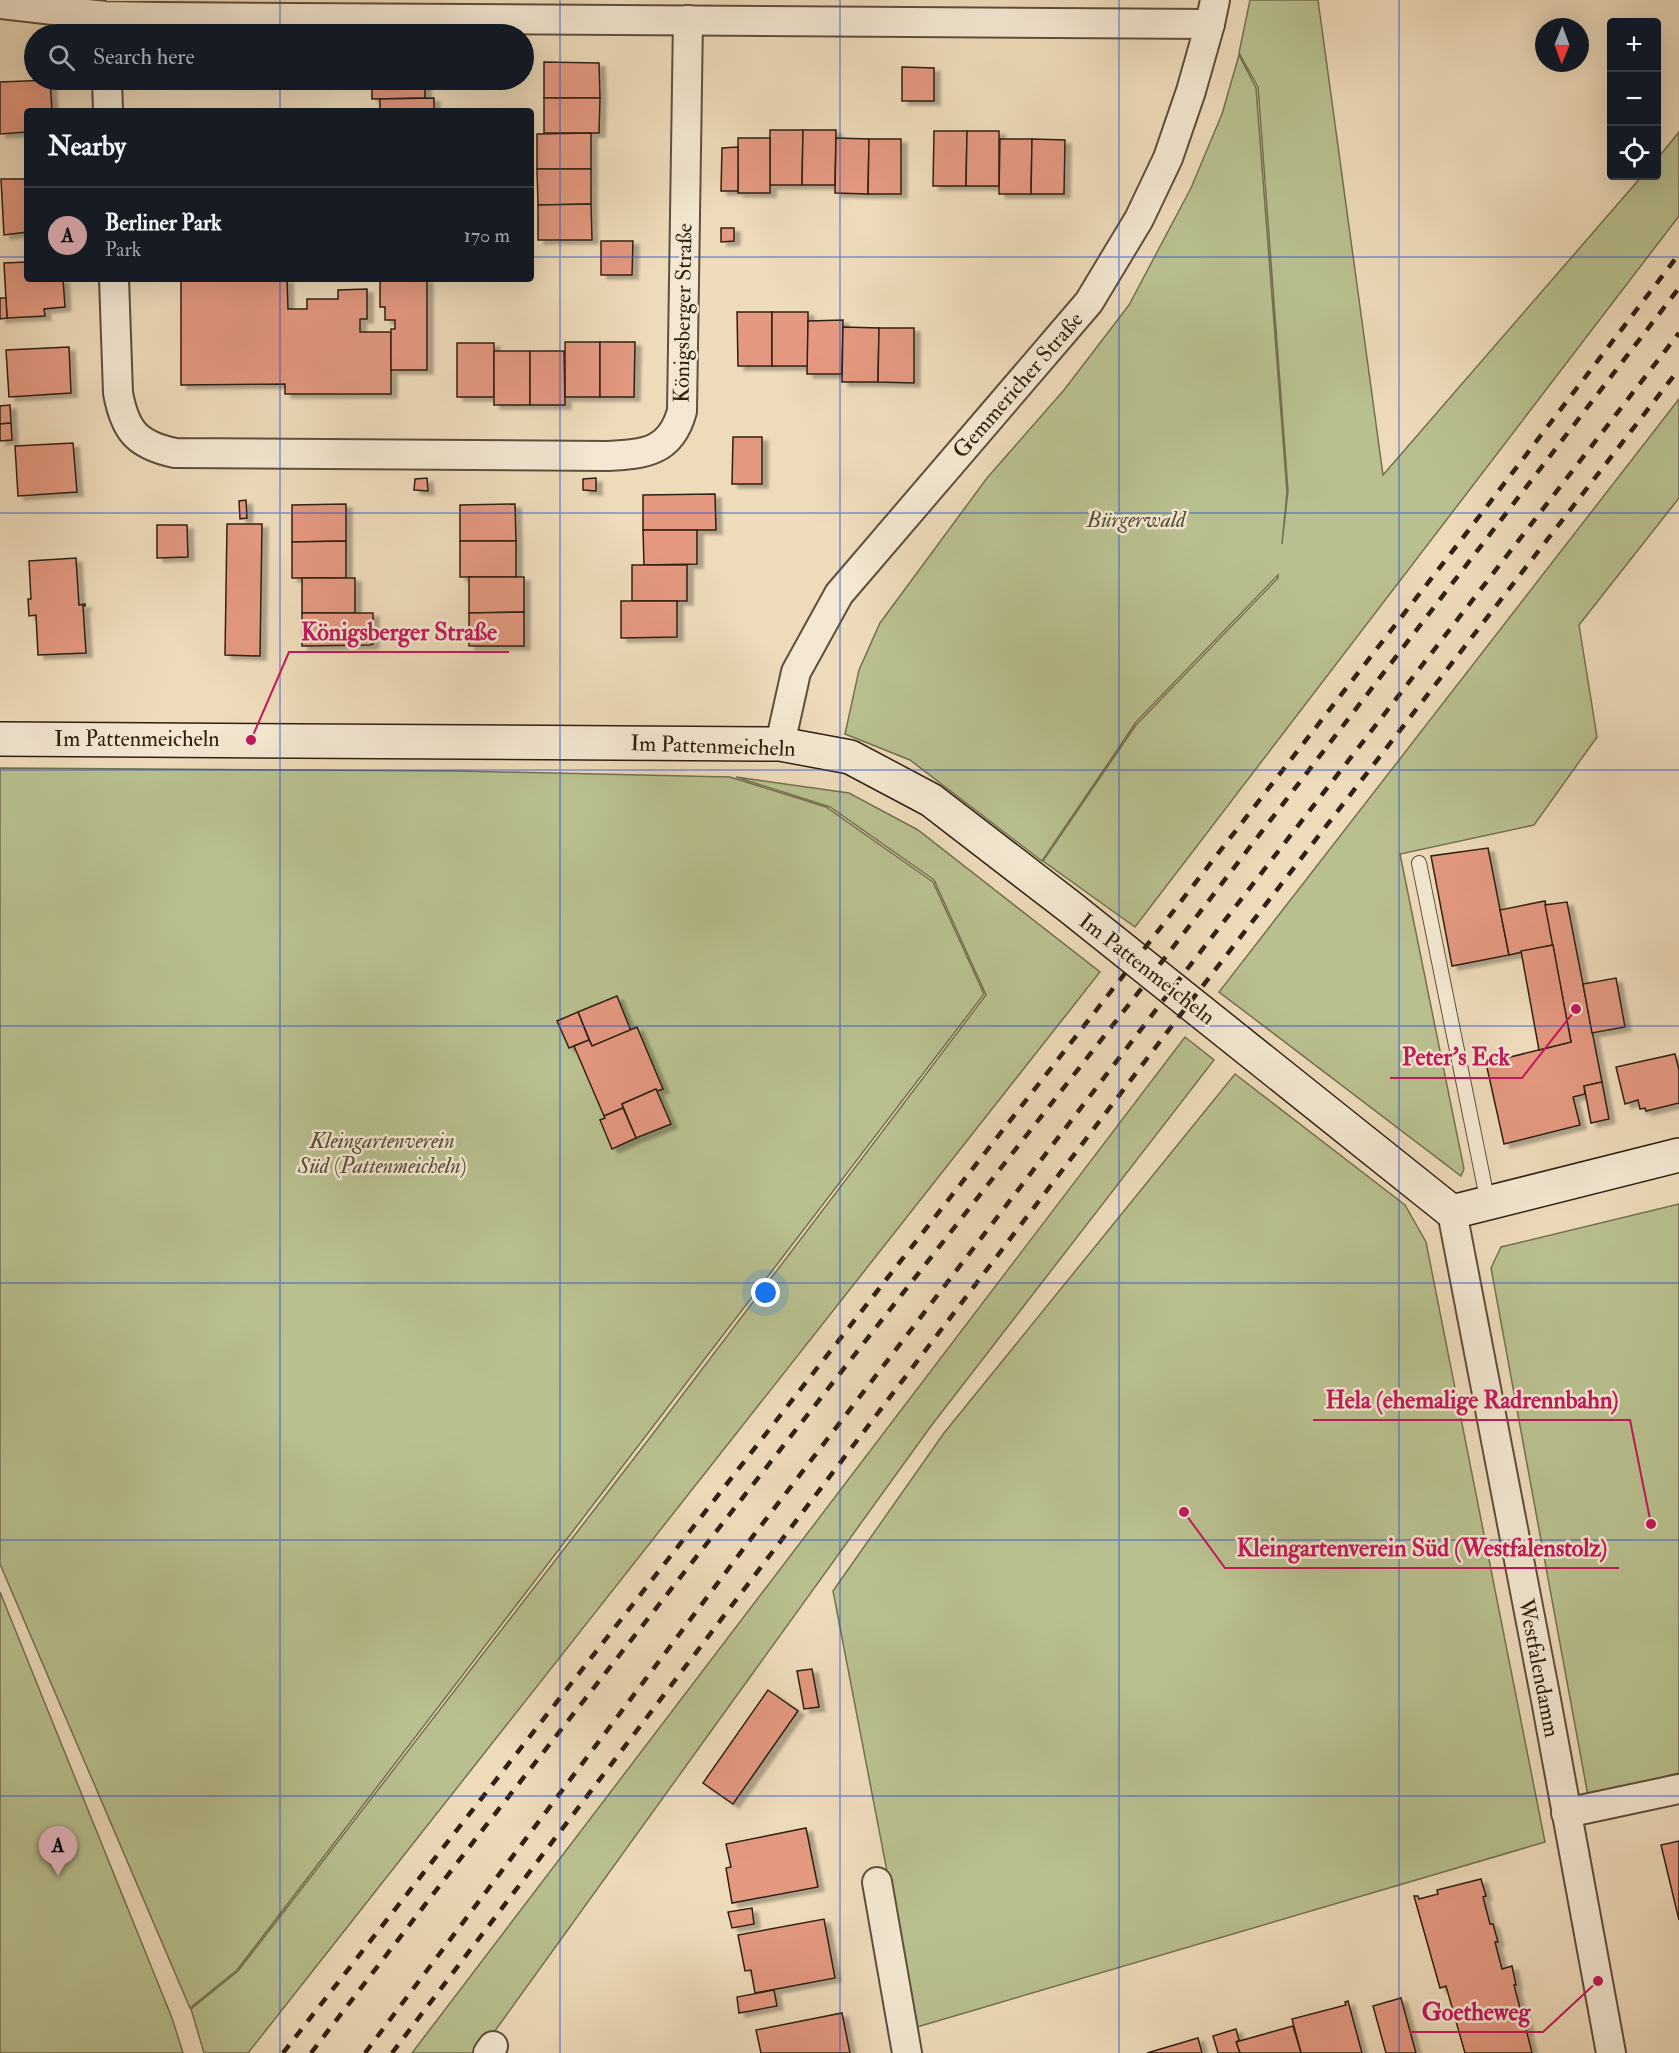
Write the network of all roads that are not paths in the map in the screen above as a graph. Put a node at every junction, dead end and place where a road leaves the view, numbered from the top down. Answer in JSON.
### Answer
{"nodes":[{"id":1,"x":0,"y":4,"type":"edge"},
{"id":2,"x":1213,"y":12,"type":"edge"},
{"id":3,"x":688,"y":20,"type":"junction"},
{"id":4,"x":100,"y":24,"type":"edge"},
{"id":5,"x":222,"y":24,"type":"edge"},
{"id":6,"x":107,"y":90,"type":"edge"},
{"id":7,"x":108,"y":108,"type":"edge"},
{"id":8,"x":114,"y":282,"type":"edge"},
{"id":9,"x":0,"y":739,"type":"edge"},
{"id":10,"x":780,"y":744,"type":"junction"},
{"id":11,"x":1419,"y":862,"type":"dead end"},
{"id":12,"x":1679,"y":1155,"type":"edge"},
{"id":13,"x":1488,"y":1203,"type":"junction"},
{"id":14,"x":1452,"y":1212,"type":"junction"},
{"id":15,"x":1679,"y":1789,"type":"edge"},
{"id":16,"x":1566,"y":1813,"type":"junction"},
{"id":17,"x":877,"y":1882,"type":"dead end"},
{"id":18,"x":907,"y":2053,"type":"edge"},
{"id":19,"x":1611,"y":2053,"type":"edge"}],
"edges":[{"from":1,"to":4,"type":"street"},
{"from":2,"to":3,"type":"street"},
{"from":2,"to":10,"type":"street","name":"Gemmericher Straße"},
{"from":3,"to":5,"type":"street"},
{"from":3,"to":8,"type":"street","name":"Königsberger Straße"},
{"from":6,"to":7,"type":"street"},
{"from":9,"to":10,"type":"street","name":"Im Pattenmeicheln"},
{"from":10,"to":14,"type":"street","name":"Im Pattenmeicheln"},
{"from":11,"to":13,"type":"lane"},
{"from":12,"to":13,"type":"street"},
{"from":13,"to":14,"type":"street"},
{"from":14,"to":16,"type":"street","name":"Westfalendamm"},
{"from":15,"to":16,"type":"street"},
{"from":16,"to":19,"type":"street","name":"Westfalendamm"},
{"from":17,"to":18,"type":"street"}]}
